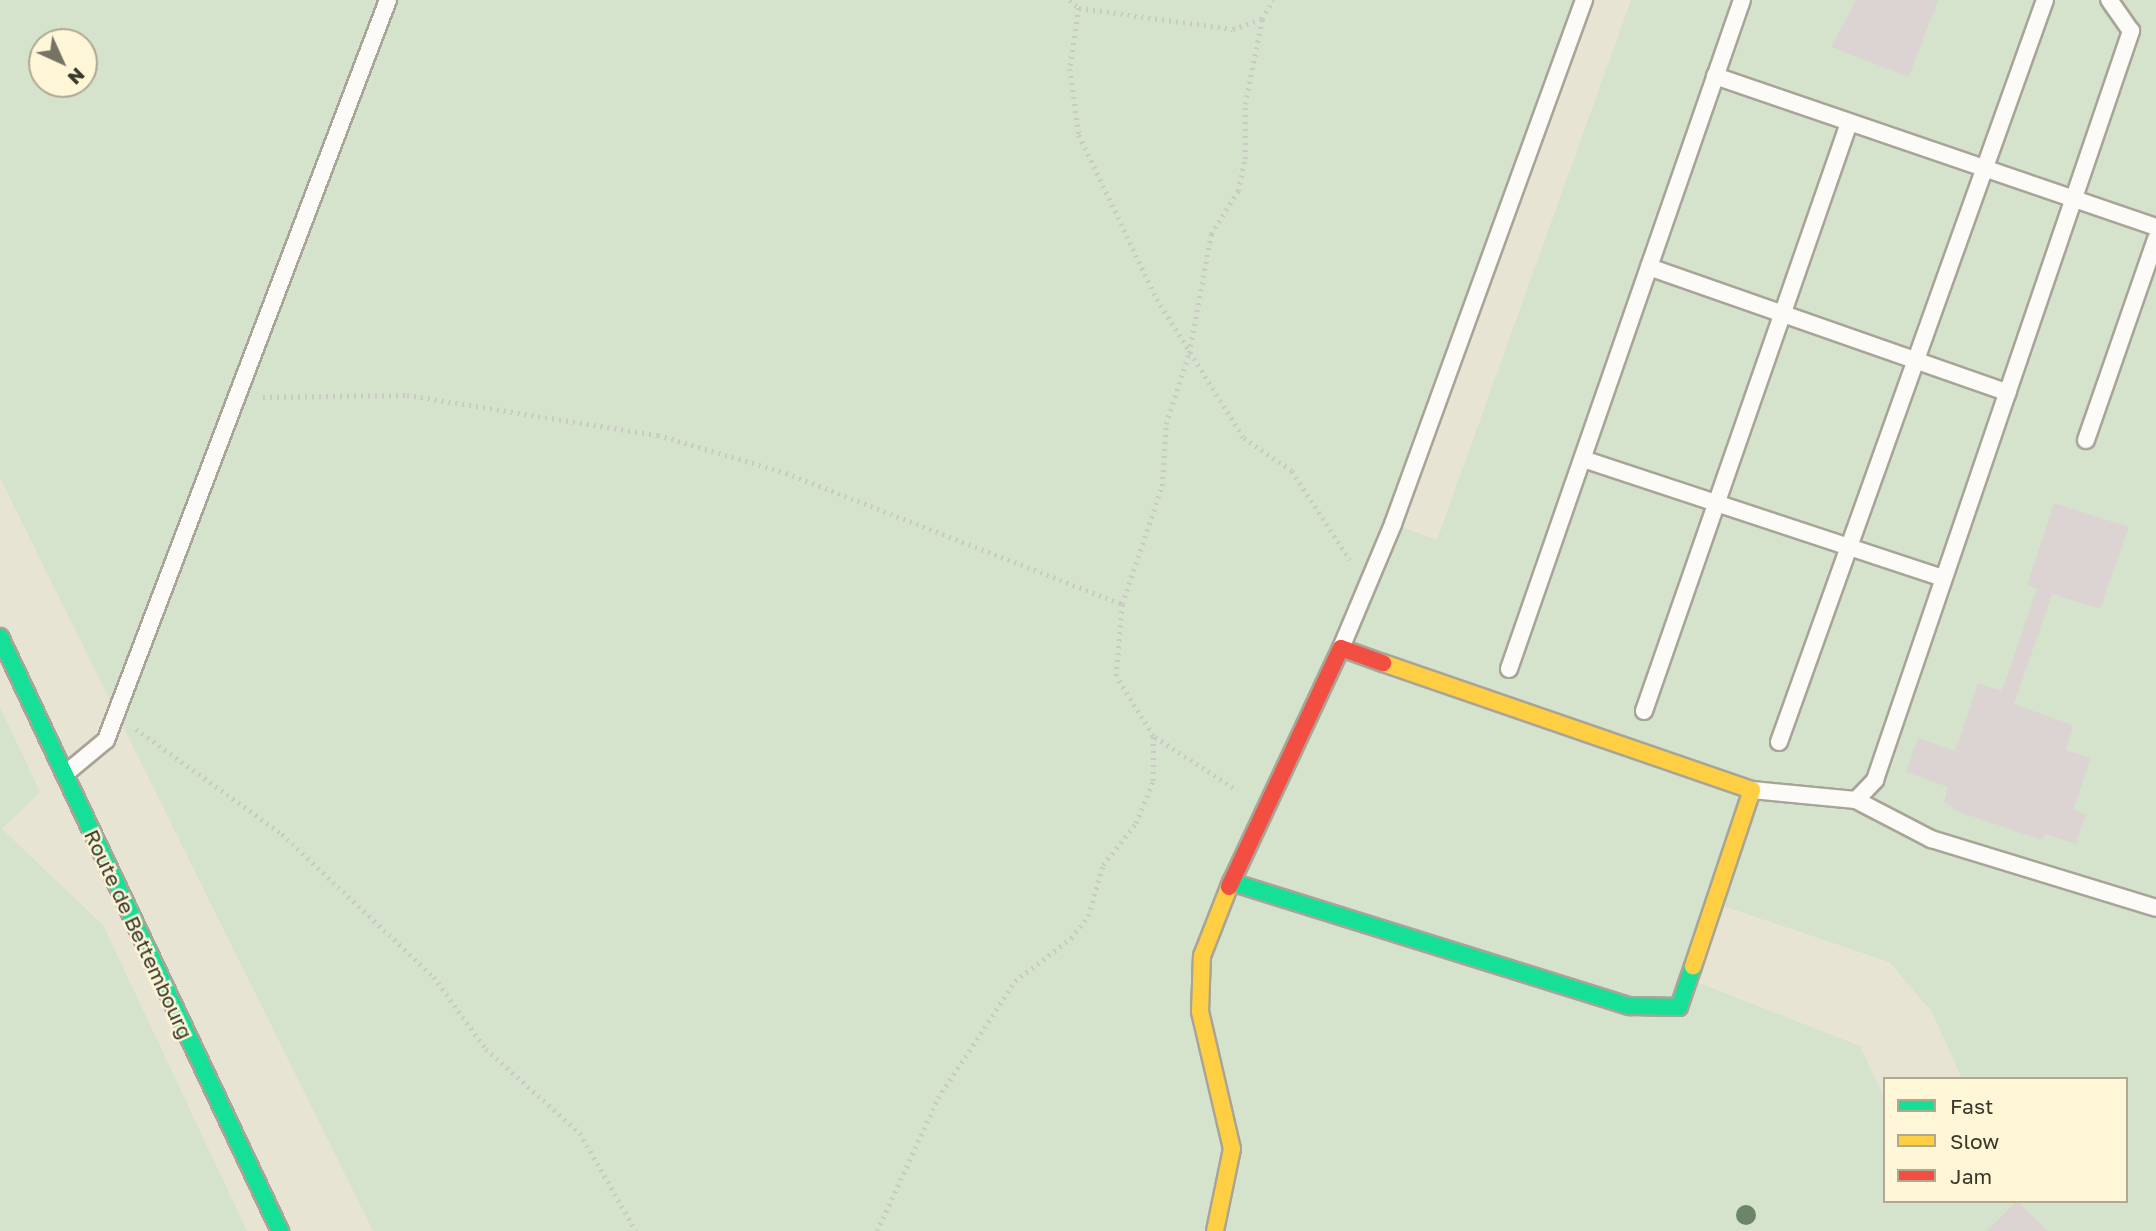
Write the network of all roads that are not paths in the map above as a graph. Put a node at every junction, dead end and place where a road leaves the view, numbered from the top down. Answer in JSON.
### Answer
{"nodes":[{"id":1,"x":388,"y":0,"type":"edge"},
{"id":2,"x":1584,"y":0,"type":"edge"},
{"id":3,"x":1742,"y":0,"type":"edge"},
{"id":4,"x":2045,"y":0,"type":"edge"},
{"id":5,"x":2109,"y":0,"type":"edge"},
{"id":6,"x":1715,"y":76,"type":"junction"},
{"id":7,"x":1849,"y":123,"type":"junction"},
{"id":8,"x":1984,"y":170,"type":"junction"},
{"id":9,"x":2076,"y":200,"type":"junction"},
{"id":10,"x":2156,"y":227,"type":"edge"},
{"id":11,"x":2156,"y":239,"type":"edge"},
{"id":12,"x":1649,"y":267,"type":"junction"},
{"id":13,"x":1783,"y":314,"type":"junction"},
{"id":14,"x":1916,"y":361,"type":"junction"},
{"id":15,"x":2008,"y":393,"type":"junction"},
{"id":16,"x":2086,"y":440,"type":"dead end"},
{"id":17,"x":1583,"y":459,"type":"junction"},
{"id":18,"x":1717,"y":504,"type":"junction"},
{"id":19,"x":1849,"y":547,"type":"junction"},
{"id":20,"x":1943,"y":578,"type":"junction"},
{"id":21,"x":0,"y":637,"type":"edge"},
{"id":22,"x":1341,"y":648,"type":"junction"},
{"id":23,"x":1509,"y":669,"type":"dead end"},
{"id":24,"x":1644,"y":711,"type":"dead end"},
{"id":25,"x":1779,"y":742,"type":"dead end"},
{"id":26,"x":65,"y":774,"type":"junction"},
{"id":27,"x":1752,"y":790,"type":"junction"},
{"id":28,"x":1856,"y":800,"type":"junction"},
{"id":29,"x":1231,"y":882,"type":"junction"},
{"id":30,"x":2156,"y":908,"type":"edge"},
{"id":31,"x":280,"y":1231,"type":"edge"},
{"id":32,"x":1215,"y":1231,"type":"edge"}],
"edges":[{"from":1,"to":26,"type":"lane"},
{"from":2,"to":22,"type":"lane"},
{"from":3,"to":6,"type":"lane"},
{"from":4,"to":8,"type":"lane"},
{"from":5,"to":9,"type":"lane"},
{"from":6,"to":7,"type":"lane"},
{"from":6,"to":12,"type":"lane"},
{"from":7,"to":8,"type":"lane"},
{"from":7,"to":13,"type":"lane"},
{"from":8,"to":9,"type":"lane"},
{"from":8,"to":14,"type":"lane"},
{"from":9,"to":10,"type":"lane"},
{"from":9,"to":15,"type":"lane"},
{"from":11,"to":16,"type":"lane"},
{"from":12,"to":13,"type":"lane"},
{"from":12,"to":17,"type":"lane"},
{"from":13,"to":14,"type":"lane"},
{"from":13,"to":18,"type":"lane"},
{"from":14,"to":15,"type":"lane"},
{"from":14,"to":19,"type":"lane"},
{"from":15,"to":20,"type":"lane"},
{"from":17,"to":18,"type":"lane"},
{"from":17,"to":23,"type":"lane"},
{"from":18,"to":19,"type":"lane"},
{"from":18,"to":24,"type":"lane"},
{"from":19,"to":20,"type":"lane"},
{"from":19,"to":25,"type":"lane"},
{"from":20,"to":28,"type":"lane"},
{"from":21,"to":26,"type":"street","name":"Route de Bettembourg"},
{"from":22,"to":27,"type":"street"},
{"from":22,"to":29,"type":"street"},
{"from":26,"to":31,"type":"street","name":"Route de Bettembourg"},
{"from":27,"to":28,"type":"lane"},
{"from":27,"to":29,"type":"street"},
{"from":28,"to":30,"type":"lane"},
{"from":29,"to":32,"type":"street"}]}
